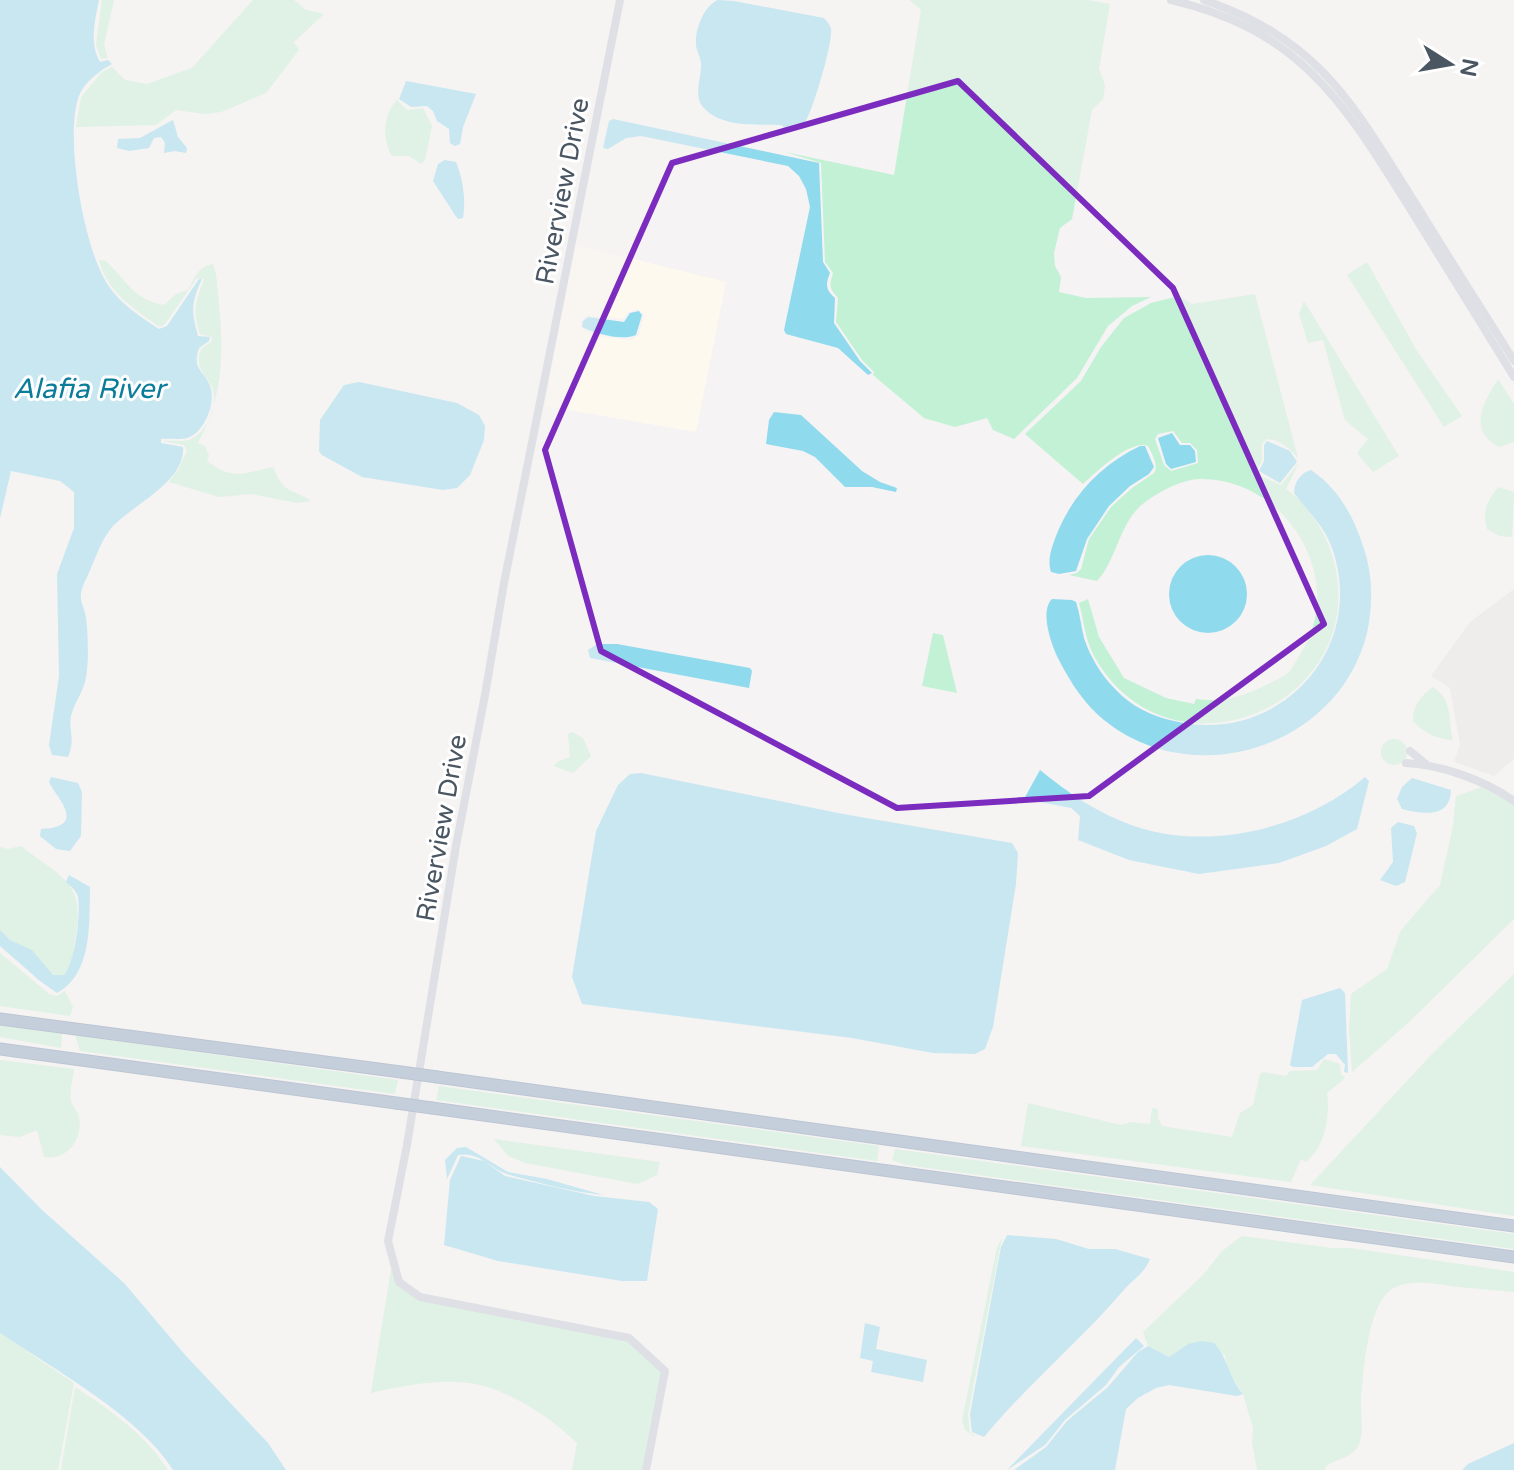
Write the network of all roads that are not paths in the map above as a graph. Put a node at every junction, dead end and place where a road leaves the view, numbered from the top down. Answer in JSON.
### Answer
{"nodes":[{"id":1,"x":620,"y":0,"type":"edge"},
{"id":2,"x":1171,"y":0,"type":"edge"},
{"id":3,"x":1204,"y":0,"type":"edge"},
{"id":4,"x":1244,"y":21,"type":"junction"},
{"id":5,"x":1479,"y":313,"type":"junction"},
{"id":6,"x":1514,"y":361,"type":"edge"},
{"id":7,"x":1514,"y":377,"type":"edge"},
{"id":8,"x":1410,"y":751,"type":"dead end"},
{"id":9,"x":1406,"y":763,"type":"dead end"},
{"id":10,"x":1426,"y":764,"type":"junction"},
{"id":11,"x":1514,"y":801,"type":"edge"},
{"id":12,"x":0,"y":1019,"type":"edge"},
{"id":13,"x":0,"y":1049,"type":"edge"},
{"id":14,"x":1514,"y":1226,"type":"edge"},
{"id":15,"x":1514,"y":1257,"type":"edge"},
{"id":16,"x":646,"y":1470,"type":"edge"}],
"edges":[{"from":1,"to":16,"type":"street","name":"Riverview Drive"},
{"from":2,"to":4,"type":"street"},
{"from":3,"to":4,"type":"street"},
{"from":4,"to":5,"type":"street"},
{"from":5,"to":6,"type":"street"},
{"from":5,"to":7,"type":"street"},
{"from":8,"to":10,"type":"street"},
{"from":9,"to":10,"type":"street"},
{"from":10,"to":11,"type":"street"},
{"from":12,"to":14,"type":"highway","bridge":true},
{"from":13,"to":15,"type":"highway","bridge":true}]}
